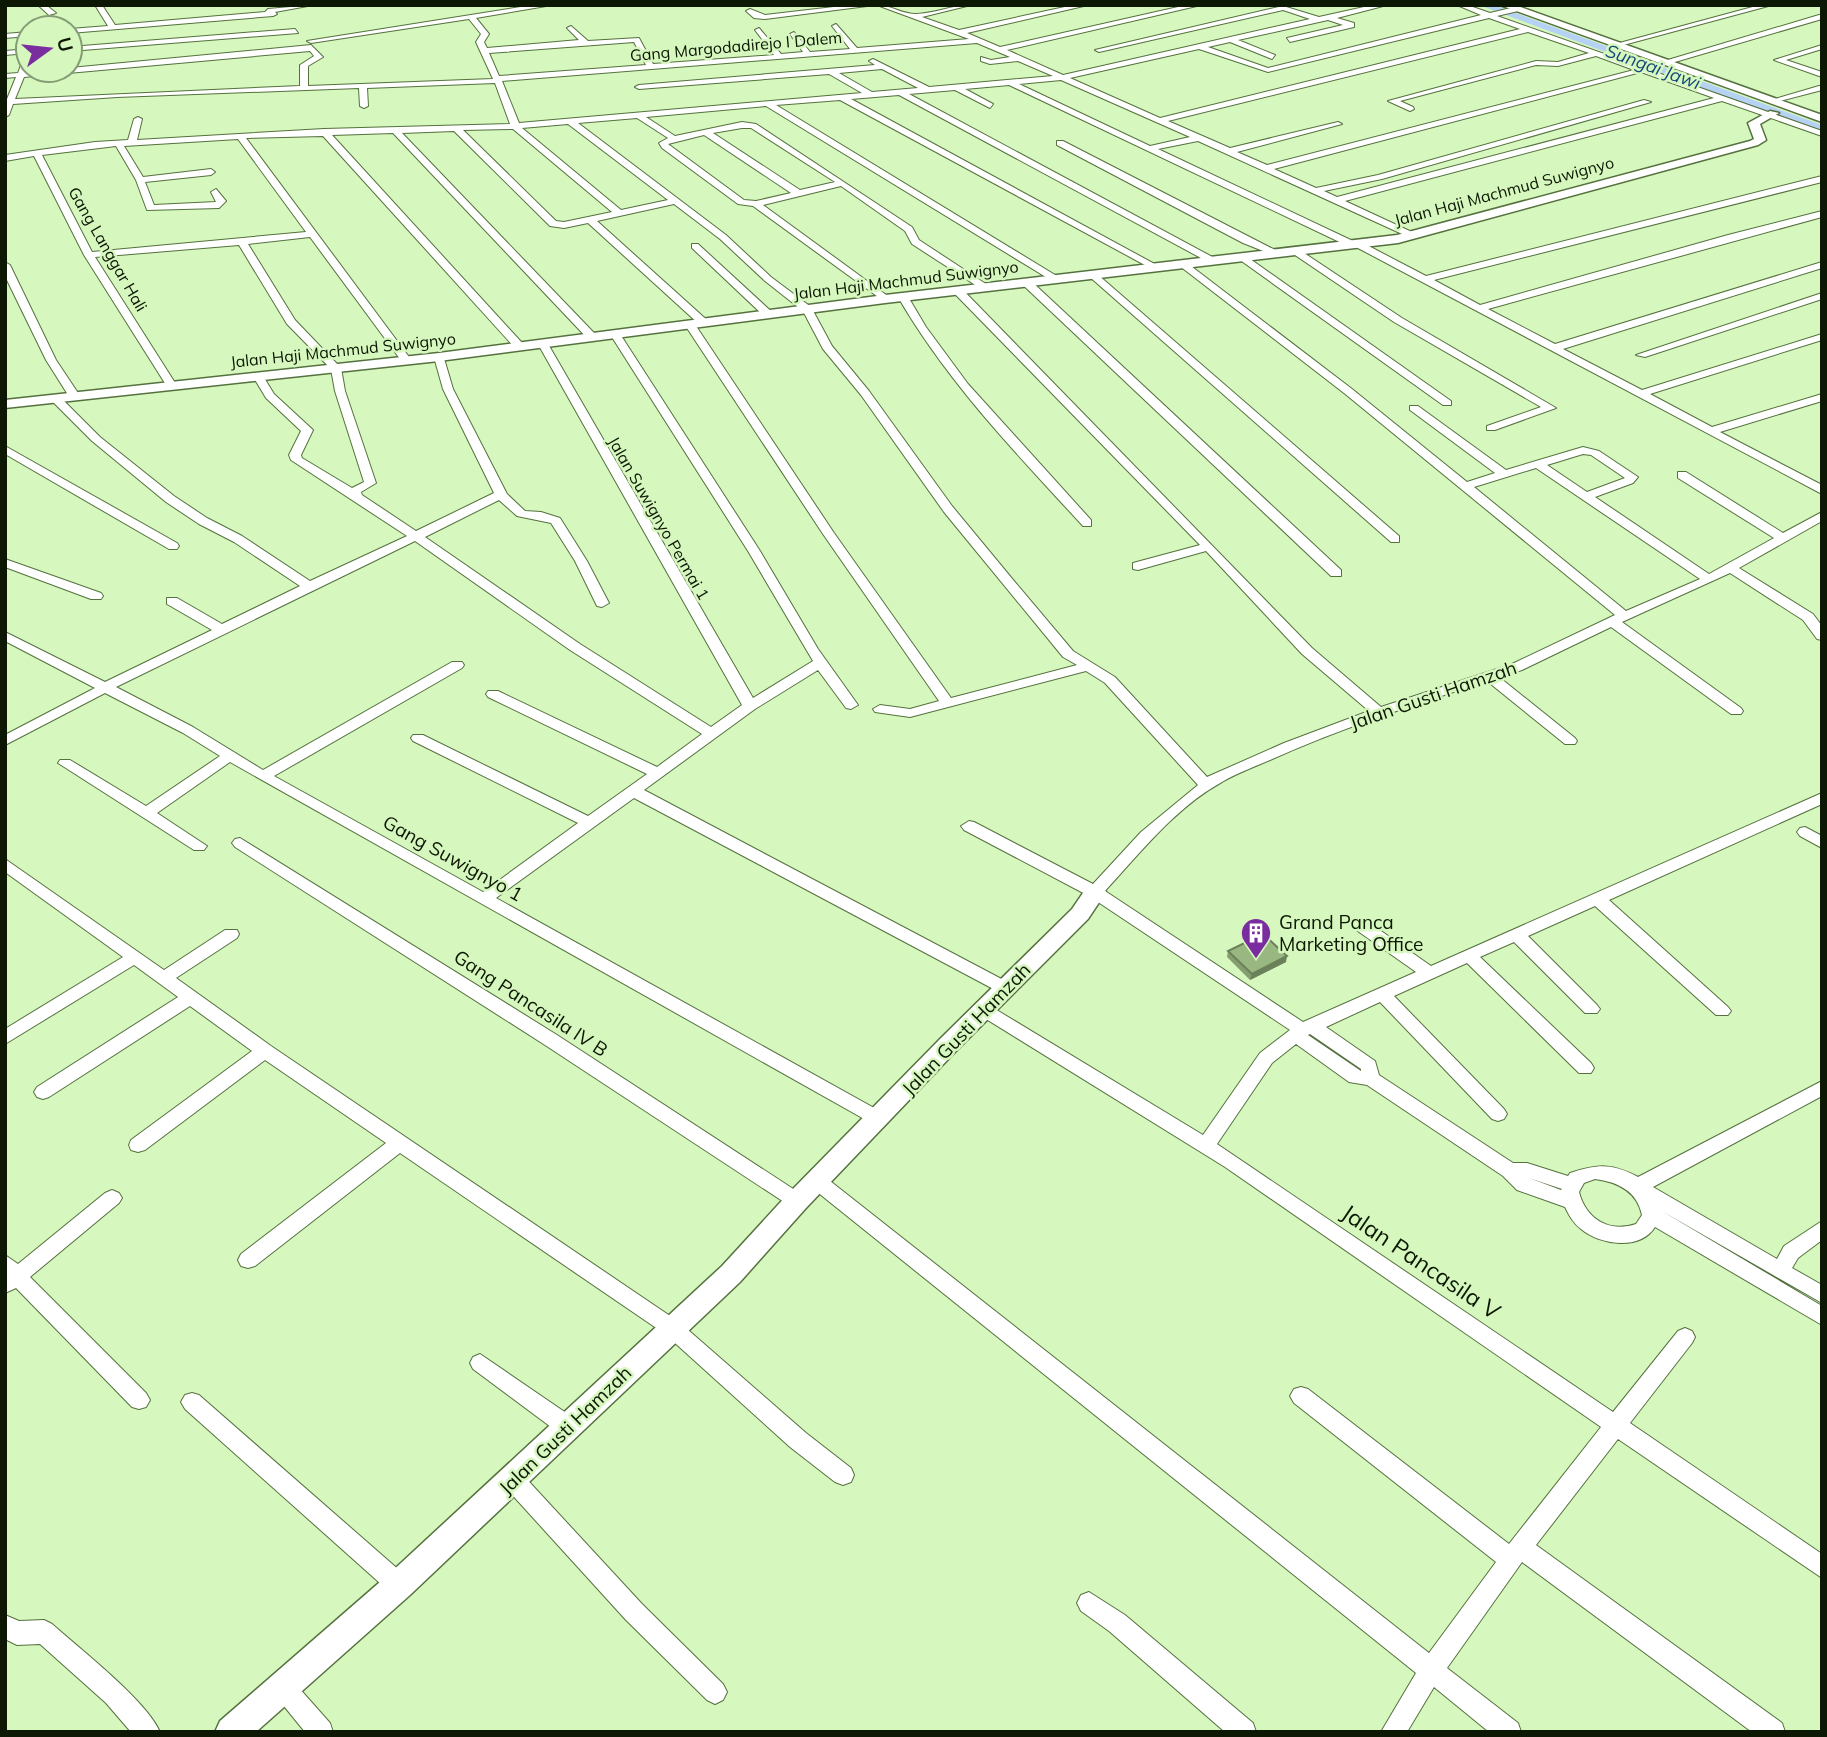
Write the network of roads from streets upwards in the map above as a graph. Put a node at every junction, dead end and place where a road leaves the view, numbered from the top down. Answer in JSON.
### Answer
{"nodes":[{"id":1,"x":41,"y":5,"type":"edge"},
{"id":2,"x":98,"y":5,"type":"edge"},
{"id":3,"x":259,"y":5,"type":"edge"},
{"id":4,"x":310,"y":5,"type":"edge"},
{"id":5,"x":549,"y":5,"type":"edge"},
{"id":6,"x":872,"y":5,"type":"edge"},
{"id":7,"x":880,"y":5,"type":"edge"},
{"id":8,"x":968,"y":5,"type":"edge"},
{"id":9,"x":1085,"y":5,"type":"edge"},
{"id":10,"x":1198,"y":5,"type":"edge"},
{"id":11,"x":1384,"y":5,"type":"edge"},
{"id":12,"x":1460,"y":5,"type":"edge"},
{"id":13,"x":1769,"y":5,"type":"edge"},
{"id":14,"x":1508,"y":7,"type":"edge"},
{"id":15,"x":750,"y":11,"type":"dead end"},
{"id":16,"x":270,"y":12,"type":"junction"},
{"id":17,"x":52,"y":13,"type":"dead end"},
{"id":18,"x":1493,"y":15,"type":"junction"},
{"id":19,"x":916,"y":16,"type":"junction"},
{"id":20,"x":471,"y":17,"type":"junction"},
{"id":21,"x":1822,"y":17,"type":"edge"},
{"id":22,"x":1330,"y":18,"type":"junction"},
{"id":23,"x":1319,"y":20,"type":"junction"},
{"id":24,"x":1364,"y":22,"type":"dead end"},
{"id":25,"x":1351,"y":25,"type":"junction"},
{"id":26,"x":836,"y":26,"type":"dead end"},
{"id":27,"x":113,"y":27,"type":"junction"},
{"id":28,"x":571,"y":28,"type":"dead end"},
{"id":29,"x":1529,"y":29,"type":"junction"},
{"id":30,"x":84,"y":30,"type":"edge"},
{"id":31,"x":759,"y":30,"type":"dead end"},
{"id":32,"x":295,"y":31,"type":"junction"},
{"id":33,"x":959,"y":32,"type":"junction"},
{"id":34,"x":1576,"y":32,"type":"junction"},
{"id":35,"x":794,"y":34,"type":"dead end"},
{"id":36,"x":899,"y":36,"type":"dead end"},
{"id":37,"x":1555,"y":37,"type":"junction"},
{"id":38,"x":1232,"y":40,"type":"junction"},
{"id":39,"x":1290,"y":40,"type":"dead end"},
{"id":40,"x":977,"y":41,"type":"junction"},
{"id":41,"x":584,"y":42,"type":"junction"},
{"id":42,"x":566,"y":44,"type":"junction"},
{"id":43,"x":311,"y":45,"type":"junction"},
{"id":44,"x":1616,"y":45,"type":"junction"},
{"id":45,"x":908,"y":46,"type":"junction"},
{"id":46,"x":1201,"y":47,"type":"junction"},
{"id":47,"x":1822,"y":47,"type":"edge"},
{"id":48,"x":84,"y":48,"type":"edge"},
{"id":49,"x":857,"y":50,"type":"junction"},
{"id":50,"x":998,"y":50,"type":"junction"},
{"id":51,"x":1099,"y":50,"type":"dead end"},
{"id":52,"x":484,"y":51,"type":"junction"},
{"id":53,"x":570,"y":53,"type":"dead end"},
{"id":54,"x":1599,"y":53,"type":"junction"},
{"id":55,"x":808,"y":54,"type":"junction"},
{"id":56,"x":779,"y":56,"type":"junction"},
{"id":57,"x":1272,"y":57,"type":"dead end"},
{"id":58,"x":984,"y":59,"type":"dead end"},
{"id":59,"x":1018,"y":59,"type":"junction"},
{"id":60,"x":1665,"y":62,"type":"junction"},
{"id":61,"x":573,"y":63,"type":"dead end"},
{"id":62,"x":650,"y":66,"type":"junction"},
{"id":63,"x":881,"y":67,"type":"junction"},
{"id":64,"x":84,"y":68,"type":"edge"},
{"id":65,"x":1645,"y":69,"type":"junction"},
{"id":66,"x":830,"y":71,"type":"junction"},
{"id":67,"x":578,"y":72,"type":"junction"},
{"id":68,"x":1822,"y":75,"type":"edge"},
{"id":69,"x":1059,"y":78,"type":"junction"},
{"id":70,"x":497,"y":80,"type":"junction"},
{"id":71,"x":1010,"y":82,"type":"junction"},
{"id":72,"x":16,"y":84,"type":"edge"},
{"id":73,"x":363,"y":86,"type":"junction"},
{"id":74,"x":304,"y":88,"type":"junction"},
{"id":75,"x":639,"y":88,"type":"dead end"},
{"id":76,"x":958,"y":88,"type":"junction"},
{"id":77,"x":1822,"y":88,"type":"edge"},
{"id":78,"x":930,"y":91,"type":"junction"},
{"id":79,"x":902,"y":93,"type":"junction"},
{"id":80,"x":873,"y":96,"type":"junction"},
{"id":81,"x":843,"y":98,"type":"junction"},
{"id":82,"x":1724,"y":98,"type":"junction"},
{"id":83,"x":9,"y":101,"type":"edge"},
{"id":84,"x":1647,"y":102,"type":"dead end"},
{"id":85,"x":768,"y":104,"type":"junction"},
{"id":86,"x":364,"y":106,"type":"dead end"},
{"id":87,"x":990,"y":106,"type":"dead end"},
{"id":88,"x":719,"y":108,"type":"junction"},
{"id":89,"x":1410,"y":109,"type":"dead end"},
{"id":90,"x":1780,"y":109,"type":"junction"},
{"id":91,"x":5,"y":115,"type":"edge"},
{"id":92,"x":638,"y":115,"type":"junction"},
{"id":93,"x":138,"y":119,"type":"dead end"},
{"id":94,"x":1822,"y":119,"type":"edge"},
{"id":95,"x":570,"y":121,"type":"junction"},
{"id":96,"x":1157,"y":121,"type":"junction"},
{"id":97,"x":1338,"y":124,"type":"dead end"},
{"id":98,"x":742,"y":125,"type":"junction"},
{"id":99,"x":515,"y":126,"type":"junction"},
{"id":100,"x":456,"y":128,"type":"junction"},
{"id":101,"x":395,"y":130,"type":"junction"},
{"id":102,"x":705,"y":131,"type":"junction"},
{"id":103,"x":324,"y":132,"type":"junction"},
{"id":104,"x":1822,"y":134,"type":"edge"},
{"id":105,"x":240,"y":136,"type":"junction"},
{"id":106,"x":1198,"y":138,"type":"junction"},
{"id":107,"x":674,"y":139,"type":"junction"},
{"id":108,"x":131,"y":142,"type":"junction"},
{"id":109,"x":118,"y":143,"type":"junction"},
{"id":110,"x":1060,"y":143,"type":"dead end"},
{"id":111,"x":1151,"y":148,"type":"junction"},
{"id":112,"x":1229,"y":151,"type":"junction"},
{"id":113,"x":37,"y":153,"type":"junction"},
{"id":114,"x":5,"y":158,"type":"edge"},
{"id":115,"x":1266,"y":168,"type":"junction"},
{"id":116,"x":211,"y":172,"type":"dead end"},
{"id":117,"x":1822,"y":179,"type":"edge"},
{"id":118,"x":139,"y":180,"type":"junction"},
{"id":119,"x":842,"y":183,"type":"junction"},
{"id":120,"x":1313,"y":191,"type":"junction"},
{"id":121,"x":216,"y":192,"type":"dead end"},
{"id":122,"x":798,"y":193,"type":"junction"},
{"id":123,"x":676,"y":201,"type":"junction"},
{"id":124,"x":1334,"y":201,"type":"junction"},
{"id":125,"x":756,"y":204,"type":"junction"},
{"id":126,"x":618,"y":212,"type":"junction"},
{"id":127,"x":1822,"y":214,"type":"edge"},
{"id":128,"x":590,"y":219,"type":"junction"},
{"id":129,"x":312,"y":234,"type":"junction"},
{"id":130,"x":1410,"y":235,"type":"junction"},
{"id":131,"x":243,"y":243,"type":"junction"},
{"id":132,"x":1356,"y":245,"type":"junction"},
{"id":133,"x":695,"y":246,"type":"dead end"},
{"id":134,"x":1295,"y":251,"type":"junction"},
{"id":135,"x":1276,"y":253,"type":"junction"},
{"id":136,"x":89,"y":255,"type":"junction"},
{"id":137,"x":1243,"y":258,"type":"junction"},
{"id":138,"x":1215,"y":262,"type":"junction"},
{"id":139,"x":5,"y":265,"type":"edge"},
{"id":140,"x":1184,"y":265,"type":"junction"},
{"id":141,"x":1822,"y":265,"type":"edge"},
{"id":142,"x":1157,"y":268,"type":"junction"},
{"id":143,"x":1094,"y":276,"type":"junction"},
{"id":144,"x":1426,"y":279,"type":"junction"},
{"id":145,"x":1057,"y":280,"type":"junction"},
{"id":146,"x":1027,"y":283,"type":"junction"},
{"id":147,"x":988,"y":288,"type":"junction"},
{"id":148,"x":958,"y":292,"type":"junction"},
{"id":149,"x":1822,"y":296,"type":"edge"},
{"id":150,"x":903,"y":297,"type":"junction"},
{"id":151,"x":885,"y":299,"type":"junction"},
{"id":152,"x":1480,"y":308,"type":"junction"},
{"id":153,"x":807,"y":309,"type":"junction"},
{"id":154,"x":768,"y":315,"type":"junction"},
{"id":155,"x":697,"y":324,"type":"junction"},
{"id":156,"x":615,"y":334,"type":"junction"},
{"id":157,"x":592,"y":337,"type":"junction"},
{"id":158,"x":1822,"y":337,"type":"edge"},
{"id":159,"x":543,"y":344,"type":"junction"},
{"id":160,"x":520,"y":347,"type":"junction"},
{"id":161,"x":1554,"y":348,"type":"junction"},
{"id":162,"x":1641,"y":355,"type":"dead end"},
{"id":163,"x":439,"y":357,"type":"junction"},
{"id":164,"x":407,"y":361,"type":"junction"},
{"id":165,"x":336,"y":368,"type":"junction"},
{"id":166,"x":259,"y":378,"type":"junction"},
{"id":167,"x":172,"y":387,"type":"junction"},
{"id":168,"x":1640,"y":394,"type":"junction"},
{"id":169,"x":74,"y":396,"type":"junction"},
{"id":170,"x":1822,"y":397,"type":"edge"},
{"id":171,"x":56,"y":399,"type":"junction"},
{"id":172,"x":1447,"y":403,"type":"dead end"},
{"id":173,"x":5,"y":404,"type":"edge"},
{"id":174,"x":1415,"y":408,"type":"dead end"},
{"id":175,"x":1491,"y":428,"type":"dead end"},
{"id":176,"x":1710,"y":430,"type":"junction"},
{"id":177,"x":5,"y":449,"type":"edge"},
{"id":178,"x":1538,"y":464,"type":"junction"},
{"id":179,"x":1504,"y":474,"type":"junction"},
{"id":180,"x":1682,"y":475,"type":"dead end"},
{"id":181,"x":1465,"y":486,"type":"junction"},
{"id":182,"x":1822,"y":490,"type":"edge"},
{"id":183,"x":501,"y":494,"type":"junction"},
{"id":184,"x":1586,"y":496,"type":"junction"},
{"id":185,"x":357,"y":498,"type":"junction"},
{"id":186,"x":1822,"y":516,"type":"edge"},
{"id":187,"x":1087,"y":523,"type":"dead end"},
{"id":188,"x":414,"y":536,"type":"junction"},
{"id":189,"x":1782,"y":538,"type":"junction"},
{"id":190,"x":1395,"y":539,"type":"dead end"},
{"id":191,"x":173,"y":546,"type":"dead end"},
{"id":192,"x":1208,"y":547,"type":"junction"},
{"id":193,"x":5,"y":563,"type":"edge"},
{"id":194,"x":1139,"y":566,"type":"dead end"},
{"id":195,"x":1732,"y":569,"type":"junction"},
{"id":196,"x":1336,"y":573,"type":"dead end"},
{"id":197,"x":1709,"y":580,"type":"junction"},
{"id":198,"x":310,"y":587,"type":"junction"},
{"id":199,"x":96,"y":596,"type":"dead end"},
{"id":200,"x":173,"y":601,"type":"dead end"},
{"id":201,"x":602,"y":603,"type":"dead end"},
{"id":202,"x":1619,"y":619,"type":"junction"},
{"id":203,"x":222,"y":630,"type":"junction"},
{"id":204,"x":5,"y":636,"type":"edge"},
{"id":205,"x":1822,"y":636,"type":"edge"},
{"id":206,"x":820,"y":663,"type":"junction"},
{"id":207,"x":457,"y":665,"type":"dead end"},
{"id":208,"x":1086,"y":667,"type":"junction"},
{"id":209,"x":1490,"y":677,"type":"junction"},
{"id":210,"x":106,"y":687,"type":"junction"},
{"id":211,"x":493,"y":694,"type":"dead end"},
{"id":212,"x":948,"y":704,"type":"junction"},
{"id":213,"x":851,"y":705,"type":"dead end"},
{"id":214,"x":750,"y":706,"type":"junction"},
{"id":215,"x":880,"y":709,"type":"dead end"},
{"id":216,"x":1736,"y":711,"type":"dead end"},
{"id":217,"x":1379,"y":712,"type":"junction"},
{"id":218,"x":713,"y":735,"type":"junction"},
{"id":219,"x":418,"y":738,"type":"dead end"},
{"id":220,"x":5,"y":741,"type":"edge"},
{"id":221,"x":1570,"y":741,"type":"dead end"},
{"id":222,"x":231,"y":755,"type":"junction"},
{"id":223,"x":65,"y":763,"type":"dead end"},
{"id":224,"x":658,"y":773,"type":"junction"},
{"id":225,"x":263,"y":776,"type":"junction"},
{"id":226,"x":1207,"y":786,"type":"junction"},
{"id":227,"x":634,"y":791,"type":"junction"},
{"id":228,"x":1822,"y":798,"type":"edge"},
{"id":229,"x":147,"y":814,"type":"junction"},
{"id":230,"x":588,"y":822,"type":"junction"},
{"id":231,"x":969,"y":826,"type":"dead end"},
{"id":232,"x":1805,"y":832,"type":"dead end"},
{"id":233,"x":240,"y":843,"type":"dead end"},
{"id":234,"x":1822,"y":843,"type":"edge"},
{"id":235,"x":199,"y":846,"type":"dead end"},
{"id":236,"x":5,"y":864,"type":"edge"},
{"id":237,"x":1095,"y":891,"type":"junction"},
{"id":238,"x":1597,"y":898,"type":"junction"},
{"id":239,"x":484,"y":899,"type":"junction"},
{"id":240,"x":1358,"y":923,"type":"dead end"},
{"id":241,"x":231,"y":934,"type":"dead end"},
{"id":242,"x":1516,"y":934,"type":"junction"},
{"id":243,"x":1468,"y":956,"type":"junction"},
{"id":244,"x":135,"y":957,"type":"junction"},
{"id":245,"x":1429,"y":973,"type":"junction"},
{"id":246,"x":166,"y":977,"type":"junction"},
{"id":247,"x":1005,"y":988,"type":"junction"},
{"id":248,"x":1382,"y":994,"type":"junction"},
{"id":249,"x":191,"y":996,"type":"junction"},
{"id":250,"x":1591,"y":1009,"type":"dead end"},
{"id":251,"x":984,"y":1010,"type":"junction"},
{"id":252,"x":1722,"y":1011,"type":"dead end"},
{"id":253,"x":1303,"y":1030,"type":"junction"},
{"id":254,"x":5,"y":1038,"type":"edge"},
{"id":255,"x":265,"y":1051,"type":"junction"},
{"id":256,"x":1585,"y":1068,"type":"dead end"},
{"id":257,"x":1822,"y":1088,"type":"edge"},
{"id":258,"x":43,"y":1092,"type":"dead end"},
{"id":259,"x":1498,"y":1114,"type":"dead end"},
{"id":260,"x":879,"y":1119,"type":"junction"},
{"id":261,"x":400,"y":1143,"type":"junction"},
{"id":262,"x":138,"y":1145,"type":"dead end"},
{"id":263,"x":1206,"y":1146,"type":"junction"},
{"id":264,"x":818,"y":1182,"type":"junction"},
{"id":265,"x":1637,"y":1187,"type":"junction"},
{"id":266,"x":1571,"y":1193,"type":"junction"},
{"id":267,"x":112,"y":1198,"type":"dead end"},
{"id":268,"x":797,"y":1201,"type":"junction"},
{"id":269,"x":1651,"y":1216,"type":"junction"},
{"id":270,"x":1822,"y":1229,"type":"edge"},
{"id":271,"x":248,"y":1260,"type":"dead end"},
{"id":272,"x":1780,"y":1271,"type":"junction"},
{"id":273,"x":9,"y":1274,"type":"edge"},
{"id":274,"x":1822,"y":1295,"type":"edge"},
{"id":275,"x":1822,"y":1316,"type":"edge"},
{"id":276,"x":672,"y":1328,"type":"junction"},
{"id":277,"x":1685,"y":1337,"type":"dead end"},
{"id":278,"x":480,"y":1363,"type":"dead end"},
{"id":279,"x":1301,"y":1396,"type":"dead end"},
{"id":280,"x":139,"y":1399,"type":"dead end"},
{"id":281,"x":192,"y":1402,"type":"dead end"},
{"id":282,"x":567,"y":1426,"type":"junction"},
{"id":283,"x":1616,"y":1426,"type":"junction"},
{"id":284,"x":843,"y":1475,"type":"dead end"},
{"id":285,"x":513,"y":1480,"type":"junction"},
{"id":286,"x":1516,"y":1553,"type":"junction"},
{"id":287,"x":1822,"y":1567,"type":"edge"},
{"id":288,"x":399,"y":1586,"type":"junction"},
{"id":289,"x":1089,"y":1603,"type":"dead end"},
{"id":290,"x":5,"y":1626,"type":"edge"},
{"id":291,"x":1431,"y":1670,"type":"junction"},
{"id":292,"x":283,"y":1687,"type":"junction"},
{"id":293,"x":715,"y":1692,"type":"dead end"},
{"id":294,"x":148,"y":1732,"type":"edge"},
{"id":295,"x":231,"y":1732,"type":"edge"},
{"id":296,"x":321,"y":1732,"type":"edge"},
{"id":297,"x":1244,"y":1732,"type":"edge"},
{"id":298,"x":1394,"y":1732,"type":"edge"},
{"id":299,"x":1508,"y":1732,"type":"edge"},
{"id":300,"x":1773,"y":1732,"type":"edge"}],
"edges":[{"from":1,"to":17,"type":"street"},
{"from":2,"to":27,"type":"street"},
{"from":3,"to":16,"type":"street"},
{"from":4,"to":16,"type":"street"},
{"from":5,"to":20,"type":"street"},
{"from":6,"to":15,"type":"street"},
{"from":7,"to":19,"type":"street"},
{"from":8,"to":19,"type":"street"},
{"from":9,"to":33,"type":"street"},
{"from":10,"to":50,"type":"street"},
{"from":11,"to":22,"type":"street"},
{"from":12,"to":18,"type":"street"},
{"from":13,"to":44,"type":"street"},
{"from":14,"to":18,"type":"street"},
{"from":14,"to":34,"type":"street"},
{"from":16,"to":27,"type":"street"},
{"from":16,"to":32,"type":"street"},
{"from":18,"to":29,"type":"street"},
{"from":18,"to":46,"type":"street"},
{"from":19,"to":33,"type":"street"},
{"from":20,"to":43,"type":"street"},
{"from":20,"to":52,"type":"street"},
{"from":21,"to":60,"type":"street"},
{"from":22,"to":23,"type":"street"},
{"from":22,"to":25,"type":"street"},
{"from":23,"to":38,"type":"street"},
{"from":23,"to":51,"type":"street"},
{"from":24,"to":25,"type":"street"},
{"from":25,"to":39,"type":"street"},
{"from":26,"to":49,"type":"street"},
{"from":27,"to":30,"type":"street"},
{"from":28,"to":41,"type":"street"},
{"from":29,"to":37,"type":"street"},
{"from":29,"to":96,"type":"street"},
{"from":31,"to":56,"type":"street"},
{"from":32,"to":43,"type":"street"},
{"from":32,"to":48,"type":"street"},
{"from":33,"to":40,"type":"street"},
{"from":34,"to":37,"type":"street"},
{"from":34,"to":44,"type":"street"},
{"from":35,"to":55,"type":"street"},
{"from":36,"to":45,"type":"street"},
{"from":37,"to":54,"type":"street"},
{"from":38,"to":46,"type":"street"},
{"from":38,"to":57,"type":"street"},
{"from":40,"to":45,"type":"street","name":"Gang Margodadirejo I Dalem"},
{"from":40,"to":50,"type":"street"},
{"from":41,"to":42,"type":"street"},
{"from":41,"to":62,"type":"street"},
{"from":42,"to":52,"type":"street"},
{"from":42,"to":53,"type":"street"},
{"from":43,"to":64,"type":"street"},
{"from":43,"to":74,"type":"street"},
{"from":44,"to":60,"type":"street"},
{"from":45,"to":49,"type":"street","name":"Gang Margodadirejo I Dalem"},
{"from":46,"to":69,"type":"street"},
{"from":47,"to":68,"type":"street"},
{"from":49,"to":55,"type":"street","name":"Gang Margodadirejo I Dalem"},
{"from":49,"to":63,"type":"street"},
{"from":50,"to":59,"type":"street"},
{"from":52,"to":70,"type":"street"},
{"from":54,"to":65,"type":"street"},
{"from":54,"to":89,"type":"street"},
{"from":55,"to":56,"type":"street","name":"Gang Margodadirejo I Dalem"},
{"from":56,"to":62,"type":"street","name":"Gang Margodadirejo I Dalem"},
{"from":58,"to":59,"type":"street"},
{"from":59,"to":69,"type":"street"},
{"from":60,"to":90,"type":"street"},
{"from":61,"to":67,"type":"street"},
{"from":62,"to":67,"type":"street","name":"Gang Margodadirejo I Dalem"},
{"from":63,"to":66,"type":"street"},
{"from":63,"to":78,"type":"street"},
{"from":65,"to":82,"type":"street"},
{"from":65,"to":115,"type":"street"},
{"from":66,"to":75,"type":"street"},
{"from":66,"to":80,"type":"street"},
{"from":67,"to":70,"type":"street","name":"Gang Margodadirejo I Dalem"},
{"from":69,"to":71,"type":"street"},
{"from":69,"to":96,"type":"street"},
{"from":70,"to":73,"type":"street","name":"Gang Margodadirejo I Dalem"},
{"from":70,"to":99,"type":"street"},
{"from":71,"to":76,"type":"street"},
{"from":71,"to":111,"type":"street"},
{"from":72,"to":83,"type":"street"},
{"from":73,"to":74,"type":"street","name":"Gang Margodadirejo I Dalem"},
{"from":73,"to":86,"type":"street"},
{"from":74,"to":83,"type":"street","name":"Gang Margodadirejo I Dalem"},
{"from":76,"to":78,"type":"street"},
{"from":76,"to":87,"type":"street"},
{"from":77,"to":90,"type":"street"},
{"from":78,"to":79,"type":"street"},
{"from":79,"to":80,"type":"street"},
{"from":79,"to":138,"type":"street"},
{"from":80,"to":81,"type":"street"},
{"from":81,"to":85,"type":"street"},
{"from":81,"to":142,"type":"street"},
{"from":82,"to":90,"type":"street"},
{"from":82,"to":124,"type":"street"},
{"from":83,"to":91,"type":"street"},
{"from":84,"to":120,"type":"street"},
{"from":85,"to":88,"type":"street"},
{"from":85,"to":145,"type":"street"},
{"from":88,"to":92,"type":"street"},
{"from":88,"to":98,"type":"street"},
{"from":90,"to":94,"type":"street"},
{"from":90,"to":104,"type":"street"},
{"from":90,"to":130,"type":"street","name":"Jalan Haji Machmud Suwignyo"},
{"from":92,"to":95,"type":"street"},
{"from":92,"to":107,"type":"street"},
{"from":93,"to":108,"type":"street"},
{"from":95,"to":99,"type":"street"},
{"from":95,"to":123,"type":"street"},
{"from":96,"to":106,"type":"street"},
{"from":97,"to":112,"type":"street"},
{"from":98,"to":102,"type":"street"},
{"from":98,"to":119,"type":"street"},
{"from":99,"to":100,"type":"street"},
{"from":99,"to":126,"type":"street"},
{"from":100,"to":101,"type":"street"},
{"from":100,"to":128,"type":"street"},
{"from":101,"to":103,"type":"street"},
{"from":101,"to":157,"type":"street"},
{"from":102,"to":107,"type":"street"},
{"from":102,"to":122,"type":"street"},
{"from":103,"to":105,"type":"street"},
{"from":103,"to":160,"type":"street"},
{"from":105,"to":108,"type":"street"},
{"from":105,"to":129,"type":"street"},
{"from":106,"to":111,"type":"street"},
{"from":106,"to":112,"type":"street"},
{"from":107,"to":125,"type":"street"},
{"from":108,"to":109,"type":"street"},
{"from":109,"to":113,"type":"street"},
{"from":109,"to":118,"type":"street"},
{"from":110,"to":135,"type":"street"},
{"from":111,"to":132,"type":"street"},
{"from":112,"to":115,"type":"street"},
{"from":113,"to":114,"type":"street"},
{"from":113,"to":136,"type":"street","name":"Gang Langgar Hali"},
{"from":115,"to":120,"type":"street"},
{"from":116,"to":118,"type":"street"},
{"from":117,"to":144,"type":"street"},
{"from":118,"to":121,"type":"street"},
{"from":119,"to":122,"type":"street"},
{"from":119,"to":147,"type":"street"},
{"from":120,"to":124,"type":"street"},
{"from":122,"to":125,"type":"street"},
{"from":123,"to":126,"type":"street"},
{"from":123,"to":153,"type":"street"},
{"from":124,"to":130,"type":"street"},
{"from":125,"to":151,"type":"street"},
{"from":126,"to":128,"type":"street"},
{"from":127,"to":152,"type":"street"},
{"from":128,"to":155,"type":"street"},
{"from":129,"to":131,"type":"street"},
{"from":129,"to":164,"type":"street"},
{"from":130,"to":132,"type":"street","name":"Jalan Haji Machmud Suwignyo"},
{"from":131,"to":136,"type":"street"},
{"from":131,"to":165,"type":"street"},
{"from":132,"to":134,"type":"street","name":"Jalan Haji Machmud Suwignyo"},
{"from":132,"to":144,"type":"street"},
{"from":133,"to":154,"type":"street"},
{"from":134,"to":135,"type":"street","name":"Jalan Haji Machmud Suwignyo"},
{"from":134,"to":175,"type":"street"},
{"from":135,"to":137,"type":"street","name":"Jalan Haji Machmud Suwignyo"},
{"from":136,"to":167,"type":"street","name":"Gang Langgar Hali"},
{"from":137,"to":138,"type":"street","name":"Jalan Haji Machmud Suwignyo"},
{"from":137,"to":172,"type":"street"},
{"from":138,"to":140,"type":"street","name":"Jalan Haji Machmud Suwignyo"},
{"from":139,"to":169,"type":"street"},
{"from":140,"to":142,"type":"street","name":"Jalan Haji Machmud Suwignyo"},
{"from":140,"to":181,"type":"street"},
{"from":141,"to":161,"type":"street"},
{"from":142,"to":143,"type":"street","name":"Jalan Haji Machmud Suwignyo"},
{"from":143,"to":145,"type":"street","name":"Jalan Haji Machmud Suwignyo"},
{"from":143,"to":190,"type":"street"},
{"from":144,"to":152,"type":"street"},
{"from":145,"to":146,"type":"street","name":"Jalan Haji Machmud Suwignyo"},
{"from":146,"to":147,"type":"street","name":"Jalan Haji Machmud Suwignyo"},
{"from":146,"to":196,"type":"street"},
{"from":147,"to":148,"type":"street","name":"Jalan Haji Machmud Suwignyo"},
{"from":148,"to":150,"type":"street","name":"Jalan Haji Machmud Suwignyo"},
{"from":148,"to":192,"type":"street"},
{"from":149,"to":162,"type":"street"},
{"from":150,"to":151,"type":"street","name":"Jalan Haji Machmud Suwignyo"},
{"from":150,"to":187,"type":"street"},
{"from":151,"to":153,"type":"street","name":"Jalan Haji Machmud Suwignyo"},
{"from":152,"to":161,"type":"street"},
{"from":153,"to":154,"type":"street","name":"Jalan Haji Machmud Suwignyo"},
{"from":153,"to":208,"type":"street"},
{"from":154,"to":155,"type":"street","name":"Jalan Haji Machmud Suwignyo"},
{"from":155,"to":156,"type":"street","name":"Jalan Haji Machmud Suwignyo"},
{"from":155,"to":212,"type":"street"},
{"from":156,"to":157,"type":"street","name":"Jalan Haji Machmud Suwignyo"},
{"from":156,"to":206,"type":"street"},
{"from":157,"to":159,"type":"street","name":"Jalan Haji Machmud Suwignyo"},
{"from":158,"to":168,"type":"street"},
{"from":159,"to":160,"type":"street","name":"Jalan Haji Machmud Suwignyo"},
{"from":159,"to":214,"type":"street","name":"Jalan Suwignyo Permai 1"},
{"from":160,"to":163,"type":"street","name":"Jalan Haji Machmud Suwignyo"},
{"from":161,"to":168,"type":"street"},
{"from":163,"to":164,"type":"street","name":"Jalan Haji Machmud Suwignyo"},
{"from":163,"to":183,"type":"street"},
{"from":164,"to":165,"type":"street","name":"Jalan Haji Machmud Suwignyo"},
{"from":165,"to":166,"type":"street","name":"Jalan Haji Machmud Suwignyo"},
{"from":165,"to":185,"type":"street"},
{"from":166,"to":167,"type":"street","name":"Jalan Haji Machmud Suwignyo"},
{"from":166,"to":185,"type":"street"},
{"from":167,"to":169,"type":"street","name":"Jalan Haji Machmud Suwignyo"},
{"from":168,"to":176,"type":"street"},
{"from":169,"to":171,"type":"street","name":"Jalan Haji Machmud Suwignyo"},
{"from":170,"to":176,"type":"street"},
{"from":171,"to":173,"type":"street","name":"Jalan Haji Machmud Suwignyo"},
{"from":171,"to":198,"type":"street"},
{"from":174,"to":179,"type":"street"},
{"from":176,"to":182,"type":"street"},
{"from":177,"to":191,"type":"street"},
{"from":178,"to":179,"type":"street"},
{"from":178,"to":184,"type":"street"},
{"from":178,"to":184,"type":"street"},
{"from":179,"to":181,"type":"street"},
{"from":180,"to":189,"type":"street"},
{"from":181,"to":202,"type":"street"},
{"from":183,"to":188,"type":"street"},
{"from":183,"to":201,"type":"street"},
{"from":184,"to":197,"type":"street"},
{"from":185,"to":188,"type":"street"},
{"from":186,"to":189,"type":"street","name":"Jalan Gusti Hamzah"},
{"from":188,"to":198,"type":"street"},
{"from":188,"to":218,"type":"street"},
{"from":189,"to":195,"type":"street","name":"Jalan Gusti Hamzah"},
{"from":192,"to":194,"type":"street"},
{"from":192,"to":217,"type":"street"},
{"from":193,"to":199,"type":"street"},
{"from":195,"to":197,"type":"street","name":"Jalan Gusti Hamzah"},
{"from":195,"to":205,"type":"street"},
{"from":197,"to":202,"type":"street","name":"Jalan Gusti Hamzah"},
{"from":198,"to":203,"type":"street"},
{"from":200,"to":203,"type":"street"},
{"from":202,"to":209,"type":"street","name":"Jalan Gusti Hamzah"},
{"from":202,"to":216,"type":"street"},
{"from":203,"to":210,"type":"street"},
{"from":204,"to":210,"type":"street","name":"Gang Suwignyo 1"},
{"from":206,"to":213,"type":"street"},
{"from":206,"to":214,"type":"street"},
{"from":207,"to":225,"type":"street"},
{"from":208,"to":212,"type":"street"},
{"from":208,"to":226,"type":"street"},
{"from":209,"to":217,"type":"street","name":"Jalan Gusti Hamzah"},
{"from":209,"to":221,"type":"street"},
{"from":210,"to":220,"type":"street"},
{"from":210,"to":222,"type":"street","name":"Gang Suwignyo 1"},
{"from":211,"to":224,"type":"street"},
{"from":212,"to":215,"type":"street"},
{"from":214,"to":218,"type":"street"},
{"from":217,"to":226,"type":"street","name":"Jalan Gusti Hamzah"},
{"from":218,"to":224,"type":"street"},
{"from":219,"to":230,"type":"street"},
{"from":222,"to":225,"type":"street","name":"Gang Suwignyo 1"},
{"from":222,"to":229,"type":"street"},
{"from":223,"to":229,"type":"street"},
{"from":224,"to":227,"type":"street"},
{"from":225,"to":239,"type":"street","name":"Gang Suwignyo 1"},
{"from":226,"to":237,"type":"street","name":"Jalan Gusti Hamzah"},
{"from":227,"to":230,"type":"street"},
{"from":227,"to":247,"type":"street"},
{"from":228,"to":238,"type":"street"},
{"from":229,"to":235,"type":"street"},
{"from":230,"to":239,"type":"street"},
{"from":231,"to":237,"type":"street"},
{"from":232,"to":234,"type":"street"},
{"from":233,"to":268,"type":"street","name":"Gang Pancasila IV B"},
{"from":236,"to":244,"type":"street"},
{"from":237,"to":247,"type":"street","name":"Jalan Gusti Hamzah"},
{"from":237,"to":253,"type":"street"},
{"from":238,"to":242,"type":"street"},
{"from":238,"to":252,"type":"street"},
{"from":239,"to":260,"type":"street","name":"Gang Suwignyo 1"},
{"from":240,"to":245,"type":"street"},
{"from":241,"to":246,"type":"street"},
{"from":242,"to":243,"type":"street"},
{"from":242,"to":250,"type":"street"},
{"from":243,"to":245,"type":"street"},
{"from":243,"to":256,"type":"street"},
{"from":244,"to":246,"type":"street"},
{"from":244,"to":254,"type":"street"},
{"from":245,"to":248,"type":"street"},
{"from":246,"to":249,"type":"street"},
{"from":247,"to":251,"type":"street","name":"Jalan Gusti Hamzah"},
{"from":248,"to":253,"type":"street"},
{"from":248,"to":259,"type":"street"},
{"from":249,"to":255,"type":"street"},
{"from":249,"to":258,"type":"street"},
{"from":251,"to":260,"type":"street","name":"Jalan Gusti Hamzah"},
{"from":251,"to":263,"type":"street","name":"Jalan Pancasila V"},
{"from":253,"to":263,"type":"street"},
{"from":253,"to":266,"type":"street"},
{"from":255,"to":261,"type":"street"},
{"from":255,"to":262,"type":"street"},
{"from":257,"to":265,"type":"street"},
{"from":260,"to":264,"type":"street","name":"Jalan Gusti Hamzah"},
{"from":261,"to":271,"type":"street"},
{"from":261,"to":276,"type":"street"},
{"from":263,"to":283,"type":"street","name":"Jalan Pancasila V"},
{"from":264,"to":268,"type":"street","name":"Jalan Gusti Hamzah"},
{"from":264,"to":291,"type":"street"},
{"from":265,"to":266,"type":"street"},
{"from":265,"to":269,"type":"street"},
{"from":265,"to":272,"type":"street"},
{"from":266,"to":269,"type":"street"},
{"from":267,"to":273,"type":"street"},
{"from":268,"to":276,"type":"street","name":"Jalan Gusti Hamzah"},
{"from":269,"to":275,"type":"street"},
{"from":270,"to":272,"type":"street"},
{"from":272,"to":274,"type":"street"},
{"from":273,"to":280,"type":"street"},
{"from":276,"to":282,"type":"street","name":"Jalan Gusti Hamzah"},
{"from":276,"to":284,"type":"street"},
{"from":277,"to":283,"type":"street"},
{"from":278,"to":282,"type":"street"},
{"from":279,"to":286,"type":"street"},
{"from":281,"to":288,"type":"street"},
{"from":282,"to":285,"type":"street","name":"Jalan Gusti Hamzah"},
{"from":283,"to":286,"type":"street"},
{"from":283,"to":287,"type":"street","name":"Jalan Pancasila V"},
{"from":285,"to":288,"type":"street","name":"Jalan Gusti Hamzah"},
{"from":285,"to":293,"type":"street"},
{"from":286,"to":291,"type":"street"},
{"from":286,"to":300,"type":"street"},
{"from":288,"to":292,"type":"street","name":"Jalan Gusti Hamzah"},
{"from":289,"to":297,"type":"street"},
{"from":290,"to":294,"type":"street"},
{"from":291,"to":298,"type":"street"},
{"from":291,"to":299,"type":"street"},
{"from":292,"to":295,"type":"street","name":"Jalan Gusti Hamzah"},
{"from":292,"to":296,"type":"street"}]}
